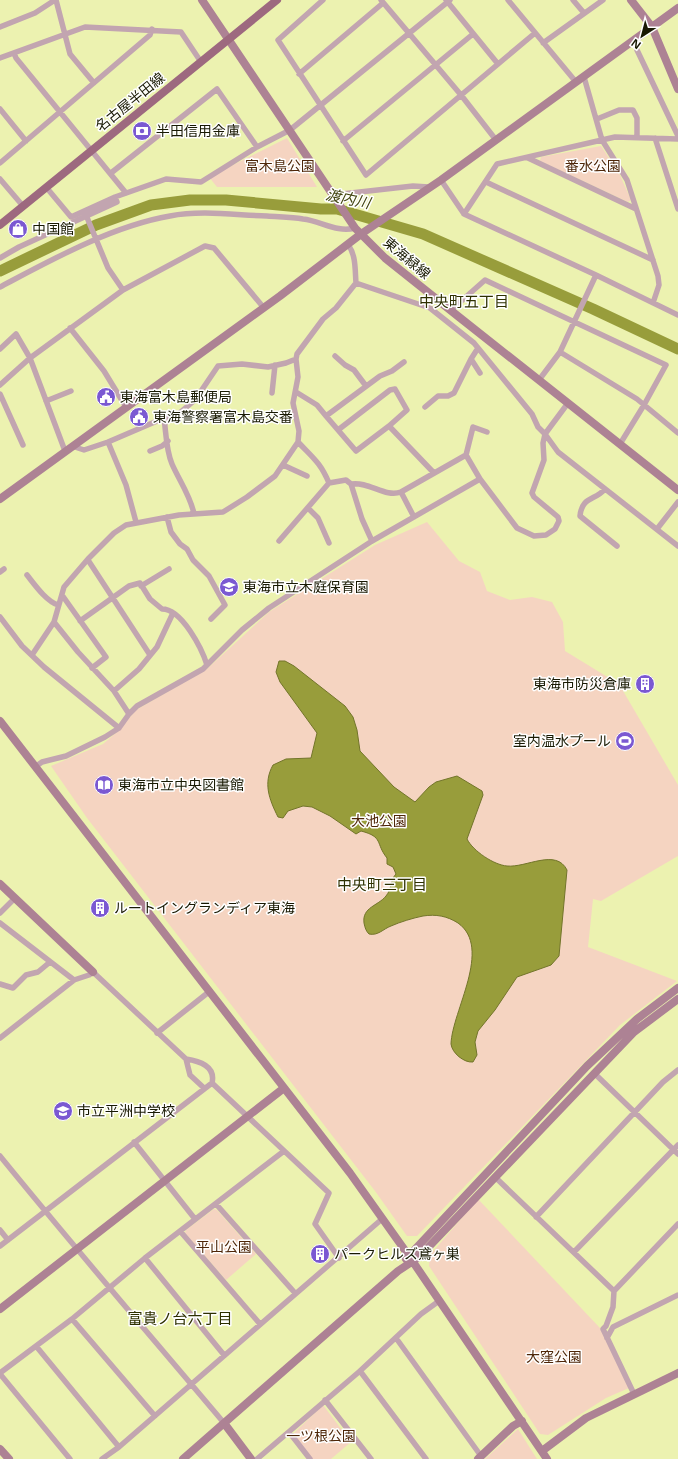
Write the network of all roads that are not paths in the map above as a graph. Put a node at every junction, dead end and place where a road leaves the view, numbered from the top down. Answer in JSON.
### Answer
{"nodes":[{"id":1,"x":56,"y":0,"type":"edge"},
{"id":2,"x":202,"y":0,"type":"edge"},
{"id":3,"x":276,"y":0,"type":"edge"},
{"id":4,"x":323,"y":0,"type":"edge"},
{"id":5,"x":508,"y":0,"type":"edge"},
{"id":6,"x":573,"y":0,"type":"edge"},
{"id":7,"x":603,"y":0,"type":"edge"},
{"id":8,"x":630,"y":0,"type":"edge"},
{"id":9,"x":382,"y":1,"type":"edge"},
{"id":10,"x":448,"y":1,"type":"edge"},
{"id":11,"x":678,"y":8,"type":"edge"},
{"id":12,"x":584,"y":13,"type":"junction"},
{"id":13,"x":0,"y":27,"type":"edge"},
{"id":14,"x":652,"y":27,"type":"junction"},
{"id":15,"x":152,"y":29,"type":"junction"},
{"id":16,"x":535,"y":33,"type":"junction"},
{"id":17,"x":65,"y":34,"type":"junction"},
{"id":18,"x":473,"y":34,"type":"junction"},
{"id":19,"x":409,"y":35,"type":"junction"},
{"id":20,"x":229,"y":39,"type":"junction"},
{"id":21,"x":543,"y":43,"type":"junction"},
{"id":22,"x":637,"y":50,"type":"dead end"},
{"id":23,"x":14,"y":53,"type":"junction"},
{"id":24,"x":0,"y":58,"type":"edge"},
{"id":25,"x":201,"y":62,"type":"junction"},
{"id":26,"x":498,"y":64,"type":"junction"},
{"id":27,"x":435,"y":66,"type":"junction"},
{"id":28,"x":299,"y":74,"type":"junction"},
{"id":29,"x":584,"y":76,"type":"junction"},
{"id":30,"x":576,"y":82,"type":"junction"},
{"id":31,"x":94,"y":83,"type":"junction"},
{"id":32,"x":678,"y":88,"type":"edge"},
{"id":33,"x":461,"y":96,"type":"junction"},
{"id":34,"x":320,"y":106,"type":"junction"},
{"id":35,"x":0,"y":109,"type":"edge"},
{"id":36,"x":60,"y":111,"type":"junction"},
{"id":37,"x":597,"y":119,"type":"junction"},
{"id":38,"x":290,"y":130,"type":"junction"},
{"id":39,"x":678,"y":136,"type":"edge"},
{"id":40,"x":637,"y":137,"type":"junction"},
{"id":41,"x":655,"y":138,"type":"junction"},
{"id":42,"x":678,"y":139,"type":"edge"},
{"id":43,"x":496,"y":140,"type":"junction"},
{"id":44,"x":602,"y":140,"type":"junction"},
{"id":45,"x":26,"y":141,"type":"junction"},
{"id":46,"x":343,"y":141,"type":"junction"},
{"id":47,"x":257,"y":147,"type":"junction"},
{"id":48,"x":92,"y":149,"type":"junction"},
{"id":49,"x":527,"y":158,"type":"junction"},
{"id":50,"x":0,"y":163,"type":"edge"},
{"id":51,"x":111,"y":172,"type":"junction"},
{"id":52,"x":0,"y":179,"type":"edge"},
{"id":53,"x":441,"y":180,"type":"junction"},
{"id":54,"x":486,"y":182,"type":"junction"},
{"id":55,"x":46,"y":187,"type":"junction"},
{"id":56,"x":429,"y":187,"type":"junction"},
{"id":57,"x":126,"y":193,"type":"junction"},
{"id":58,"x":115,"y":197,"type":"junction"},
{"id":59,"x":335,"y":199,"type":"junction"},
{"id":60,"x":23,"y":206,"type":"junction"},
{"id":61,"x":636,"y":209,"type":"junction"},
{"id":62,"x":678,"y":209,"type":"edge"},
{"id":63,"x":464,"y":214,"type":"junction"},
{"id":64,"x":86,"y":215,"type":"junction"},
{"id":65,"x":0,"y":225,"type":"edge"},
{"id":66,"x":358,"y":231,"type":"junction"},
{"id":67,"x":95,"y":238,"type":"junction"},
{"id":68,"x":349,"y":246,"type":"junction"},
{"id":69,"x":0,"y":258,"type":"edge"},
{"id":70,"x":653,"y":260,"type":"junction"},
{"id":71,"x":596,"y":275,"type":"junction"},
{"id":72,"x":356,"y":283,"type":"junction"},
{"id":73,"x":0,"y":287,"type":"edge"},
{"id":74,"x":123,"y":290,"type":"junction"},
{"id":75,"x":653,"y":303,"type":"junction"},
{"id":76,"x":264,"y":308,"type":"junction"},
{"id":77,"x":450,"y":311,"type":"junction"},
{"id":78,"x":678,"y":315,"type":"edge"},
{"id":79,"x":576,"y":320,"type":"junction"},
{"id":80,"x":70,"y":328,"type":"junction"},
{"id":81,"x":478,"y":348,"type":"junction"},
{"id":82,"x":0,"y":349,"type":"edge"},
{"id":83,"x":560,"y":352,"type":"junction"},
{"id":84,"x":335,"y":356,"type":"dead end"},
{"id":85,"x":30,"y":358,"type":"junction"},
{"id":86,"x":296,"y":359,"type":"junction"},
{"id":87,"x":471,"y":359,"type":"junction"},
{"id":88,"x":404,"y":362,"type":"dead end"},
{"id":89,"x":276,"y":365,"type":"junction"},
{"id":90,"x":480,"y":373,"type":"dead end"},
{"id":91,"x":539,"y":380,"type":"junction"},
{"id":92,"x":0,"y":385,"type":"edge"},
{"id":93,"x":366,"y":386,"type":"junction"},
{"id":94,"x":72,"y":391,"type":"dead end"},
{"id":95,"x":296,"y":392,"type":"junction"},
{"id":96,"x":272,"y":393,"type":"dead end"},
{"id":97,"x":0,"y":394,"type":"edge"},
{"id":98,"x":46,"y":402,"type":"junction"},
{"id":99,"x":568,"y":403,"type":"junction"},
{"id":100,"x":644,"y":405,"type":"junction"},
{"id":101,"x":126,"y":407,"type":"junction"},
{"id":102,"x":425,"y":408,"type":"dead end"},
{"id":103,"x":326,"y":416,"type":"junction"},
{"id":104,"x":164,"y":418,"type":"junction"},
{"id":105,"x":389,"y":426,"type":"junction"},
{"id":106,"x":338,"y":430,"type":"junction"},
{"id":107,"x":487,"y":432,"type":"dead end"},
{"id":108,"x":678,"y":433,"type":"edge"},
{"id":109,"x":545,"y":434,"type":"junction"},
{"id":110,"x":168,"y":441,"type":"junction"},
{"id":111,"x":108,"y":442,"type":"junction"},
{"id":112,"x":298,"y":442,"type":"junction"},
{"id":113,"x":620,"y":444,"type":"junction"},
{"id":114,"x":23,"y":445,"type":"dead end"},
{"id":115,"x":68,"y":448,"type":"junction"},
{"id":116,"x":150,"y":451,"type":"dead end"},
{"id":117,"x":466,"y":455,"type":"junction"},
{"id":118,"x":283,"y":465,"type":"junction"},
{"id":119,"x":434,"y":473,"type":"junction"},
{"id":120,"x":307,"y":476,"type":"dead end"},
{"id":121,"x":480,"y":479,"type":"junction"},
{"id":122,"x":329,"y":483,"type":"junction"},
{"id":123,"x":351,"y":484,"type":"junction"},
{"id":124,"x":605,"y":489,"type":"junction"},
{"id":125,"x":678,"y":490,"type":"edge"},
{"id":126,"x":401,"y":492,"type":"junction"},
{"id":127,"x":0,"y":499,"type":"edge"},
{"id":128,"x":678,"y":502,"type":"edge"},
{"id":129,"x":308,"y":508,"type":"junction"},
{"id":130,"x":194,"y":514,"type":"junction"},
{"id":131,"x":414,"y":517,"type":"junction"},
{"id":132,"x":167,"y":518,"type":"junction"},
{"id":133,"x":136,"y":522,"type":"junction"},
{"id":134,"x":657,"y":529,"type":"junction"},
{"id":135,"x":278,"y":541,"type":"dead end"},
{"id":136,"x":372,"y":541,"type":"junction"},
{"id":137,"x":329,"y":543,"type":"dead end"},
{"id":138,"x":617,"y":546,"type":"dead end"},
{"id":139,"x":678,"y":546,"type":"edge"},
{"id":140,"x":88,"y":560,"type":"junction"},
{"id":141,"x":169,"y":569,"type":"dead end"},
{"id":142,"x":28,"y":575,"type":"dead end"},
{"id":143,"x":141,"y":586,"type":"junction"},
{"id":144,"x":62,"y":595,"type":"junction"},
{"id":145,"x":114,"y":597,"type":"junction"},
{"id":146,"x":58,"y":604,"type":"junction"},
{"id":147,"x":173,"y":613,"type":"junction"},
{"id":148,"x":0,"y":616,"type":"edge"},
{"id":149,"x":211,"y":619,"type":"dead end"},
{"id":150,"x":80,"y":621,"type":"junction"},
{"id":151,"x":54,"y":622,"type":"junction"},
{"id":152,"x":32,"y":655,"type":"junction"},
{"id":153,"x":150,"y":655,"type":"junction"},
{"id":154,"x":208,"y":665,"type":"junction"},
{"id":155,"x":92,"y":668,"type":"junction"},
{"id":156,"x":114,"y":691,"type":"junction"},
{"id":157,"x":128,"y":714,"type":"junction"},
{"id":158,"x":0,"y":721,"type":"edge"},
{"id":159,"x":119,"y":728,"type":"junction"},
{"id":160,"x":35,"y":767,"type":"junction"},
{"id":161,"x":0,"y":884,"type":"edge"},
{"id":162,"x":14,"y":898,"type":"junction"},
{"id":163,"x":0,"y":914,"type":"edge"},
{"id":164,"x":0,"y":923,"type":"edge"},
{"id":165,"x":50,"y":962,"type":"junction"},
{"id":166,"x":93,"y":972,"type":"junction"},
{"id":167,"x":74,"y":980,"type":"junction"},
{"id":168,"x":0,"y":984,"type":"edge"},
{"id":169,"x":678,"y":988,"type":"edge"},
{"id":170,"x":210,"y":991,"type":"junction"},
{"id":171,"x":677,"y":1002,"type":"edge"},
{"id":172,"x":157,"y":1033,"type":"junction"},
{"id":173,"x":0,"y":1038,"type":"edge"},
{"id":174,"x":186,"y":1059,"type":"junction"},
{"id":175,"x":678,"y":1070,"type":"edge"},
{"id":176,"x":594,"y":1073,"type":"junction"},
{"id":177,"x":212,"y":1083,"type":"junction"},
{"id":178,"x":204,"y":1088,"type":"junction"},
{"id":179,"x":284,"y":1088,"type":"junction"},
{"id":180,"x":634,"y":1112,"type":"junction"},
{"id":181,"x":247,"y":1117,"type":"junction"},
{"id":182,"x":134,"y":1142,"type":"junction"},
{"id":183,"x":678,"y":1145,"type":"edge"},
{"id":184,"x":673,"y":1150,"type":"junction"},
{"id":185,"x":284,"y":1151,"type":"junction"},
{"id":186,"x":678,"y":1154,"type":"edge"},
{"id":187,"x":0,"y":1156,"type":"edge"},
{"id":188,"x":495,"y":1177,"type":"junction"},
{"id":189,"x":165,"y":1180,"type":"junction"},
{"id":190,"x":216,"y":1204,"type":"junction"},
{"id":191,"x":45,"y":1211,"type":"junction"},
{"id":192,"x":536,"y":1216,"type":"junction"},
{"id":193,"x":195,"y":1219,"type":"junction"},
{"id":194,"x":382,"y":1219,"type":"junction"},
{"id":195,"x":678,"y":1224,"type":"edge"},
{"id":196,"x":0,"y":1230,"type":"edge"},
{"id":197,"x":180,"y":1231,"type":"junction"},
{"id":198,"x":8,"y":1240,"type":"junction"},
{"id":199,"x":0,"y":1246,"type":"edge"},
{"id":200,"x":76,"y":1250,"type":"junction"},
{"id":201,"x":574,"y":1252,"type":"junction"},
{"id":202,"x":145,"y":1258,"type":"junction"},
{"id":203,"x":339,"y":1258,"type":"junction"},
{"id":204,"x":411,"y":1259,"type":"junction"},
{"id":205,"x":110,"y":1286,"type":"junction"},
{"id":206,"x":614,"y":1291,"type":"junction"},
{"id":207,"x":295,"y":1293,"type":"junction"},
{"id":208,"x":678,"y":1295,"type":"edge"},
{"id":209,"x":439,"y":1302,"type":"junction"},
{"id":210,"x":0,"y":1308,"type":"edge"},
{"id":211,"x":72,"y":1319,"type":"junction"},
{"id":212,"x":260,"y":1324,"type":"junction"},
{"id":213,"x":396,"y":1338,"type":"junction"},
{"id":214,"x":607,"y":1338,"type":"junction"},
{"id":215,"x":36,"y":1346,"type":"junction"},
{"id":216,"x":224,"y":1355,"type":"junction"},
{"id":217,"x":360,"y":1371,"type":"junction"},
{"id":218,"x":0,"y":1373,"type":"edge"},
{"id":219,"x":678,"y":1373,"type":"edge"},
{"id":220,"x":191,"y":1384,"type":"junction"},
{"id":221,"x":634,"y":1394,"type":"junction"},
{"id":222,"x":325,"y":1400,"type":"junction"},
{"id":223,"x":155,"y":1416,"type":"junction"},
{"id":224,"x":522,"y":1421,"type":"junction"},
{"id":225,"x":224,"y":1423,"type":"junction"},
{"id":226,"x":289,"y":1432,"type":"junction"},
{"id":227,"x":119,"y":1447,"type":"junction"},
{"id":228,"x":0,"y":1449,"type":"edge"},
{"id":229,"x":542,"y":1451,"type":"junction"},
{"id":230,"x":480,"y":1458,"type":"edge"},
{"id":231,"x":8,"y":1459,"type":"edge"},
{"id":232,"x":70,"y":1459,"type":"edge"},
{"id":233,"x":102,"y":1459,"type":"edge"},
{"id":234,"x":183,"y":1459,"type":"edge"},
{"id":235,"x":251,"y":1459,"type":"edge"},
{"id":236,"x":257,"y":1459,"type":"edge"},
{"id":237,"x":310,"y":1459,"type":"edge"},
{"id":238,"x":370,"y":1459,"type":"edge"},
{"id":239,"x":426,"y":1459,"type":"edge"},
{"id":240,"x":547,"y":1459,"type":"edge"}],
"edges":[{"from":1,"to":13,"type":"street"},
{"from":1,"to":17,"type":"street"},
{"from":2,"to":20,"type":"street","name":"東海緑線"},
{"from":3,"to":20,"type":"main road","name":"名古屋半田線"},
{"from":4,"to":28,"type":"street"},
{"from":5,"to":16,"type":"street"},
{"from":6,"to":12,"type":"street"},
{"from":7,"to":12,"type":"street"},
{"from":8,"to":14,"type":"street"},
{"from":9,"to":19,"type":"street"},
{"from":9,"to":28,"type":"street"},
{"from":10,"to":18,"type":"street"},
{"from":10,"to":19,"type":"street"},
{"from":11,"to":14,"type":"street"},
{"from":12,"to":21,"type":"street"},
{"from":14,"to":29,"type":"street"},
{"from":14,"to":32,"type":"street"},
{"from":15,"to":17,"type":"street"},
{"from":15,"to":25,"type":"street"},
{"from":15,"to":31,"type":"street"},
{"from":16,"to":21,"type":"street"},
{"from":16,"to":26,"type":"street"},
{"from":17,"to":23,"type":"street"},
{"from":17,"to":31,"type":"street"},
{"from":18,"to":26,"type":"street"},
{"from":18,"to":27,"type":"street"},
{"from":19,"to":27,"type":"street"},
{"from":19,"to":34,"type":"street"},
{"from":20,"to":25,"type":"main road","name":"名古屋半田線"},
{"from":20,"to":38,"type":"street","name":"東海緑線"},
{"from":21,"to":30,"type":"street"},
{"from":22,"to":39,"type":"street"},
{"from":23,"to":24,"type":"street"},
{"from":23,"to":36,"type":"street"},
{"from":25,"to":48,"type":"main road","name":"名古屋半田線"},
{"from":26,"to":33,"type":"street"},
{"from":27,"to":33,"type":"street"},
{"from":27,"to":46,"type":"street"},
{"from":28,"to":34,"type":"street"},
{"from":29,"to":30,"type":"street"},
{"from":29,"to":37,"type":"street"},
{"from":30,"to":43,"type":"street"},
{"from":31,"to":36,"type":"street"},
{"from":33,"to":43,"type":"street"},
{"from":33,"to":46,"type":"street"},
{"from":34,"to":38,"type":"street"},
{"from":34,"to":46,"type":"street"},
{"from":35,"to":45,"type":"street"},
{"from":36,"to":45,"type":"street"},
{"from":36,"to":48,"type":"street"},
{"from":37,"to":40,"type":"street"},
{"from":37,"to":44,"type":"street"},
{"from":38,"to":47,"type":"street"},
{"from":38,"to":59,"type":"street","name":"東海緑線"},
{"from":40,"to":41,"type":"street"},
{"from":40,"to":44,"type":"street"},
{"from":41,"to":42,"type":"street"},
{"from":41,"to":62,"type":"street"},
{"from":43,"to":53,"type":"street"},
{"from":44,"to":49,"type":"street"},
{"from":44,"to":61,"type":"street"},
{"from":45,"to":50,"type":"street"},
{"from":47,"to":51,"type":"street"},
{"from":47,"to":57,"type":"street"},
{"from":48,"to":51,"type":"street"},
{"from":48,"to":55,"type":"main road","name":"名古屋半田線"},
{"from":49,"to":54,"type":"street"},
{"from":49,"to":61,"type":"street"},
{"from":51,"to":57,"type":"street"},
{"from":52,"to":60,"type":"street"},
{"from":53,"to":56,"type":"street"},
{"from":53,"to":63,"type":"street"},
{"from":54,"to":63,"type":"street"},
{"from":54,"to":70,"type":"street"},
{"from":55,"to":58,"type":"street"},
{"from":55,"to":60,"type":"main road","name":"名古屋半田線"},
{"from":56,"to":59,"type":"street"},
{"from":56,"to":66,"type":"street"},
{"from":57,"to":58,"type":"street"},
{"from":58,"to":64,"type":"street"},
{"from":59,"to":66,"type":"street","name":"東海緑線"},
{"from":60,"to":65,"type":"main road","name":"名古屋半田線"},
{"from":61,"to":70,"type":"street"},
{"from":63,"to":71,"type":"street"},
{"from":64,"to":67,"type":"street"},
{"from":64,"to":69,"type":"street"},
{"from":66,"to":67,"type":"street"},
{"from":66,"to":68,"type":"street"},
{"from":66,"to":77,"type":"street","name":"東海緑線"},
{"from":67,"to":73,"type":"street"},
{"from":67,"to":74,"type":"street"},
{"from":68,"to":72,"type":"street"},
{"from":68,"to":76,"type":"street"},
{"from":70,"to":75,"type":"street"},
{"from":71,"to":75,"type":"street"},
{"from":71,"to":79,"type":"street"},
{"from":72,"to":81,"type":"street"},
{"from":72,"to":86,"type":"street"},
{"from":74,"to":76,"type":"street"},
{"from":74,"to":80,"type":"street"},
{"from":75,"to":78,"type":"street"},
{"from":76,"to":101,"type":"street"},
{"from":77,"to":79,"type":"street"},
{"from":77,"to":91,"type":"street","name":"東海緑線"},
{"from":79,"to":83,"type":"street"},
{"from":79,"to":100,"type":"street"},
{"from":80,"to":85,"type":"street"},
{"from":80,"to":101,"type":"street"},
{"from":81,"to":87,"type":"street"},
{"from":81,"to":109,"type":"street"},
{"from":82,"to":85,"type":"street"},
{"from":83,"to":91,"type":"street"},
{"from":83,"to":100,"type":"street"},
{"from":84,"to":93,"type":"street"},
{"from":85,"to":92,"type":"street"},
{"from":85,"to":98,"type":"street"},
{"from":86,"to":89,"type":"street"},
{"from":86,"to":95,"type":"street"},
{"from":87,"to":90,"type":"street"},
{"from":87,"to":102,"type":"street"},
{"from":88,"to":93,"type":"street"},
{"from":89,"to":96,"type":"street"},
{"from":89,"to":104,"type":"street"},
{"from":91,"to":99,"type":"street","name":"東海緑線"},
{"from":93,"to":103,"type":"street"},
{"from":94,"to":98,"type":"street"},
{"from":95,"to":103,"type":"street"},
{"from":95,"to":112,"type":"street"},
{"from":97,"to":114,"type":"street"},
{"from":98,"to":115,"type":"street"},
{"from":99,"to":109,"type":"street"},
{"from":99,"to":113,"type":"street","name":"東海緑線"},
{"from":100,"to":108,"type":"street"},
{"from":100,"to":113,"type":"street"},
{"from":101,"to":115,"type":"street"},
{"from":103,"to":106,"type":"street"},
{"from":104,"to":110,"type":"street"},
{"from":104,"to":111,"type":"street"},
{"from":105,"to":106,"type":"street"},
{"from":105,"to":106,"type":"street"},
{"from":105,"to":119,"type":"street"},
{"from":107,"to":117,"type":"street"},
{"from":109,"to":121,"type":"street"},
{"from":109,"to":124,"type":"street"},
{"from":110,"to":116,"type":"street"},
{"from":110,"to":130,"type":"street"},
{"from":111,"to":115,"type":"street"},
{"from":111,"to":133,"type":"street"},
{"from":112,"to":118,"type":"street"},
{"from":112,"to":122,"type":"street"},
{"from":113,"to":125,"type":"street","name":"東海緑線"},
{"from":115,"to":127,"type":"street"},
{"from":117,"to":119,"type":"street"},
{"from":117,"to":121,"type":"street"},
{"from":118,"to":120,"type":"street"},
{"from":118,"to":130,"type":"street"},
{"from":119,"to":126,"type":"street"},
{"from":121,"to":131,"type":"street"},
{"from":122,"to":123,"type":"street"},
{"from":122,"to":129,"type":"street"},
{"from":123,"to":126,"type":"street"},
{"from":123,"to":136,"type":"street"},
{"from":124,"to":134,"type":"street"},
{"from":124,"to":138,"type":"street"},
{"from":126,"to":131,"type":"street"},
{"from":128,"to":134,"type":"street"},
{"from":129,"to":135,"type":"street"},
{"from":129,"to":137,"type":"street"},
{"from":130,"to":132,"type":"street"},
{"from":131,"to":136,"type":"street"},
{"from":132,"to":133,"type":"street"},
{"from":132,"to":149,"type":"street"},
{"from":133,"to":140,"type":"street"},
{"from":134,"to":139,"type":"street"},
{"from":136,"to":154,"type":"street"},
{"from":140,"to":144,"type":"street"},
{"from":140,"to":145,"type":"street"},
{"from":141,"to":143,"type":"street"},
{"from":142,"to":146,"type":"street"},
{"from":143,"to":145,"type":"street"},
{"from":143,"to":147,"type":"street"},
{"from":144,"to":146,"type":"street"},
{"from":144,"to":150,"type":"street"},
{"from":145,"to":150,"type":"street"},
{"from":145,"to":153,"type":"street"},
{"from":146,"to":151,"type":"street"},
{"from":147,"to":153,"type":"street"},
{"from":147,"to":154,"type":"street"},
{"from":148,"to":152,"type":"street"},
{"from":150,"to":155,"type":"street"},
{"from":151,"to":152,"type":"street"},
{"from":151,"to":155,"type":"street"},
{"from":152,"to":159,"type":"street"},
{"from":153,"to":156,"type":"street"},
{"from":154,"to":157,"type":"street"},
{"from":155,"to":156,"type":"street"},
{"from":156,"to":157,"type":"street"},
{"from":157,"to":159,"type":"street"},
{"from":158,"to":160,"type":"street"},
{"from":159,"to":160,"type":"street"},
{"from":160,"to":170,"type":"street"},
{"from":161,"to":162,"type":"street"},
{"from":162,"to":163,"type":"street"},
{"from":162,"to":166,"type":"street"},
{"from":164,"to":165,"type":"street"},
{"from":165,"to":167,"type":"street"},
{"from":165,"to":168,"type":"street"},
{"from":166,"to":167,"type":"street"},
{"from":166,"to":172,"type":"street"},
{"from":167,"to":173,"type":"street"},
{"from":169,"to":204,"type":"street"},
{"from":170,"to":172,"type":"street"},
{"from":170,"to":179,"type":"street"},
{"from":171,"to":176,"type":"street"},
{"from":172,"to":174,"type":"street"},
{"from":174,"to":177,"type":"street"},
{"from":174,"to":178,"type":"street"},
{"from":175,"to":180,"type":"street"},
{"from":176,"to":180,"type":"street"},
{"from":176,"to":188,"type":"street"},
{"from":177,"to":178,"type":"street"},
{"from":177,"to":181,"type":"street"},
{"from":178,"to":182,"type":"street"},
{"from":179,"to":181,"type":"street"},
{"from":179,"to":194,"type":"street"},
{"from":180,"to":184,"type":"street"},
{"from":180,"to":192,"type":"street"},
{"from":181,"to":185,"type":"street"},
{"from":181,"to":189,"type":"street"},
{"from":182,"to":189,"type":"street"},
{"from":182,"to":191,"type":"street"},
{"from":183,"to":184,"type":"street"},
{"from":184,"to":186,"type":"street"},
{"from":184,"to":201,"type":"street"},
{"from":185,"to":190,"type":"street"},
{"from":185,"to":203,"type":"street"},
{"from":187,"to":191,"type":"street"},
{"from":188,"to":192,"type":"street"},
{"from":188,"to":204,"type":"street"},
{"from":189,"to":193,"type":"street"},
{"from":189,"to":200,"type":"street"},
{"from":190,"to":193,"type":"street"},
{"from":190,"to":207,"type":"street"},
{"from":191,"to":198,"type":"street"},
{"from":191,"to":200,"type":"street"},
{"from":192,"to":201,"type":"street"},
{"from":193,"to":197,"type":"street"},
{"from":194,"to":203,"type":"street"},
{"from":194,"to":204,"type":"street"},
{"from":195,"to":206,"type":"street"},
{"from":196,"to":198,"type":"street"},
{"from":197,"to":202,"type":"street"},
{"from":197,"to":212,"type":"street"},
{"from":198,"to":199,"type":"street"},
{"from":200,"to":205,"type":"street"},
{"from":200,"to":210,"type":"street"},
{"from":201,"to":206,"type":"street"},
{"from":202,"to":205,"type":"street"},
{"from":202,"to":216,"type":"street"},
{"from":203,"to":207,"type":"street"},
{"from":204,"to":209,"type":"street"},
{"from":204,"to":225,"type":"street"},
{"from":205,"to":211,"type":"street"},
{"from":205,"to":220,"type":"street"},
{"from":206,"to":214,"type":"street"},
{"from":207,"to":212,"type":"street"},
{"from":208,"to":214,"type":"street"},
{"from":209,"to":213,"type":"street"},
{"from":209,"to":224,"type":"street"},
{"from":211,"to":215,"type":"street"},
{"from":211,"to":223,"type":"street"},
{"from":212,"to":216,"type":"street"},
{"from":213,"to":217,"type":"street"},
{"from":213,"to":230,"type":"street"},
{"from":214,"to":221,"type":"street"},
{"from":215,"to":218,"type":"street"},
{"from":215,"to":227,"type":"street"},
{"from":216,"to":220,"type":"street"},
{"from":217,"to":222,"type":"street"},
{"from":217,"to":239,"type":"street"},
{"from":218,"to":232,"type":"street"},
{"from":219,"to":221,"type":"street"},
{"from":220,"to":223,"type":"street"},
{"from":220,"to":225,"type":"street"},
{"from":221,"to":229,"type":"street"},
{"from":222,"to":226,"type":"street"},
{"from":222,"to":238,"type":"street"},
{"from":223,"to":227,"type":"street"},
{"from":224,"to":229,"type":"street"},
{"from":224,"to":230,"type":"street"},
{"from":225,"to":234,"type":"street"},
{"from":225,"to":235,"type":"street"},
{"from":226,"to":236,"type":"street"},
{"from":226,"to":237,"type":"street"},
{"from":227,"to":233,"type":"street"},
{"from":228,"to":231,"type":"street"},
{"from":229,"to":240,"type":"street"}]}
